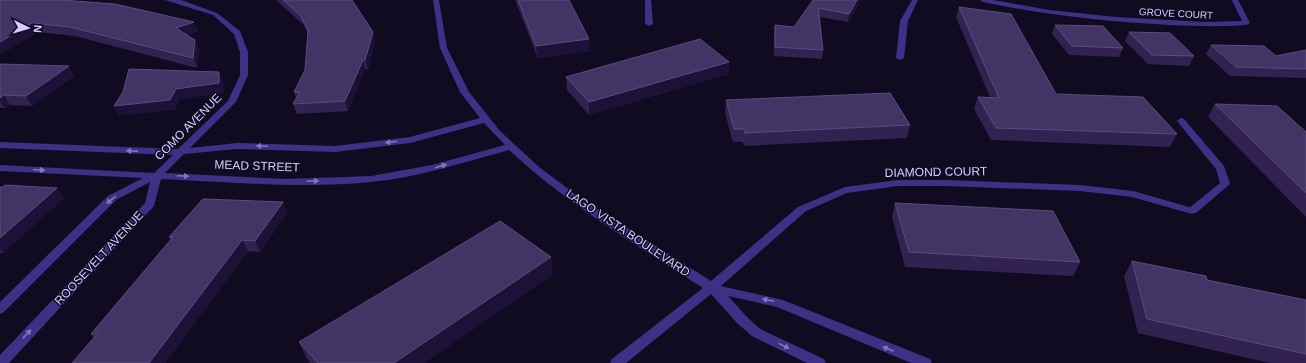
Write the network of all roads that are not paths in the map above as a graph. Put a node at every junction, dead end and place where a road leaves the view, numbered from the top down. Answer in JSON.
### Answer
{"nodes":[{"id":1,"x":168,"y":0,"type":"edge"},
{"id":2,"x":436,"y":0,"type":"edge"},
{"id":3,"x":648,"y":0,"type":"edge"},
{"id":4,"x":915,"y":0,"type":"edge"},
{"id":5,"x":983,"y":0,"type":"edge"},
{"id":6,"x":1235,"y":0,"type":"edge"},
{"id":7,"x":649,"y":24,"type":"dead end"},
{"id":8,"x":900,"y":58,"type":"dead end"},
{"id":9,"x":484,"y":120,"type":"junction"},
{"id":10,"x":1181,"y":120,"type":"dead end"},
{"id":11,"x":0,"y":145,"type":"edge"},
{"id":12,"x":509,"y":147,"type":"junction"},
{"id":13,"x":180,"y":152,"type":"junction"},
{"id":14,"x":0,"y":168,"type":"edge"},
{"id":15,"x":157,"y":175,"type":"junction"},
{"id":16,"x":711,"y":288,"type":"junction"},
{"id":17,"x":0,"y":308,"type":"edge"},
{"id":18,"x":1,"y":363,"type":"edge"},
{"id":19,"x":617,"y":363,"type":"edge"},
{"id":20,"x":819,"y":363,"type":"edge"},
{"id":21,"x":925,"y":363,"type":"edge"}],
"edges":[{"from":1,"to":13,"type":"street","name":"COMO AVENUE"},
{"from":2,"to":9,"type":"street","name":"LAGO VISTA BOULEVARD"},
{"from":3,"to":7,"type":"street"},
{"from":4,"to":8,"type":"street"},
{"from":5,"to":6,"type":"street","name":"GROVE COURT"},
{"from":9,"to":12,"type":"street","name":"LAGO VISTA BOULEVARD"},
{"from":9,"to":13,"type":"street","name":"MEAD STREET","one_way":true},
{"from":10,"to":16,"type":"street","name":"DIAMOND COURT"},
{"from":13,"to":11,"type":"street","name":"MEAD STREET","one_way":true},
{"from":15,"to":12,"type":"street","name":"MEAD STREET","one_way":true},
{"from":12,"to":16,"type":"street","name":"LAGO VISTA BOULEVARD"},
{"from":13,"to":15,"type":"street","name":"COMO AVENUE"},
{"from":14,"to":15,"type":"street","name":"MEAD STREET","one_way":true},
{"from":15,"to":17,"type":"street","one_way":true},
{"from":18,"to":15,"type":"street","name":"ROOSEVELT AVENUE","one_way":true},
{"from":16,"to":19,"type":"street","name":"DIAMOND COURT"},
{"from":16,"to":20,"type":"street","name":"LAGO VISTA BOULEVARD","one_way":true},
{"from":21,"to":16,"type":"street","name":"LAGO VISTA BOULEVARD","one_way":true}]}
